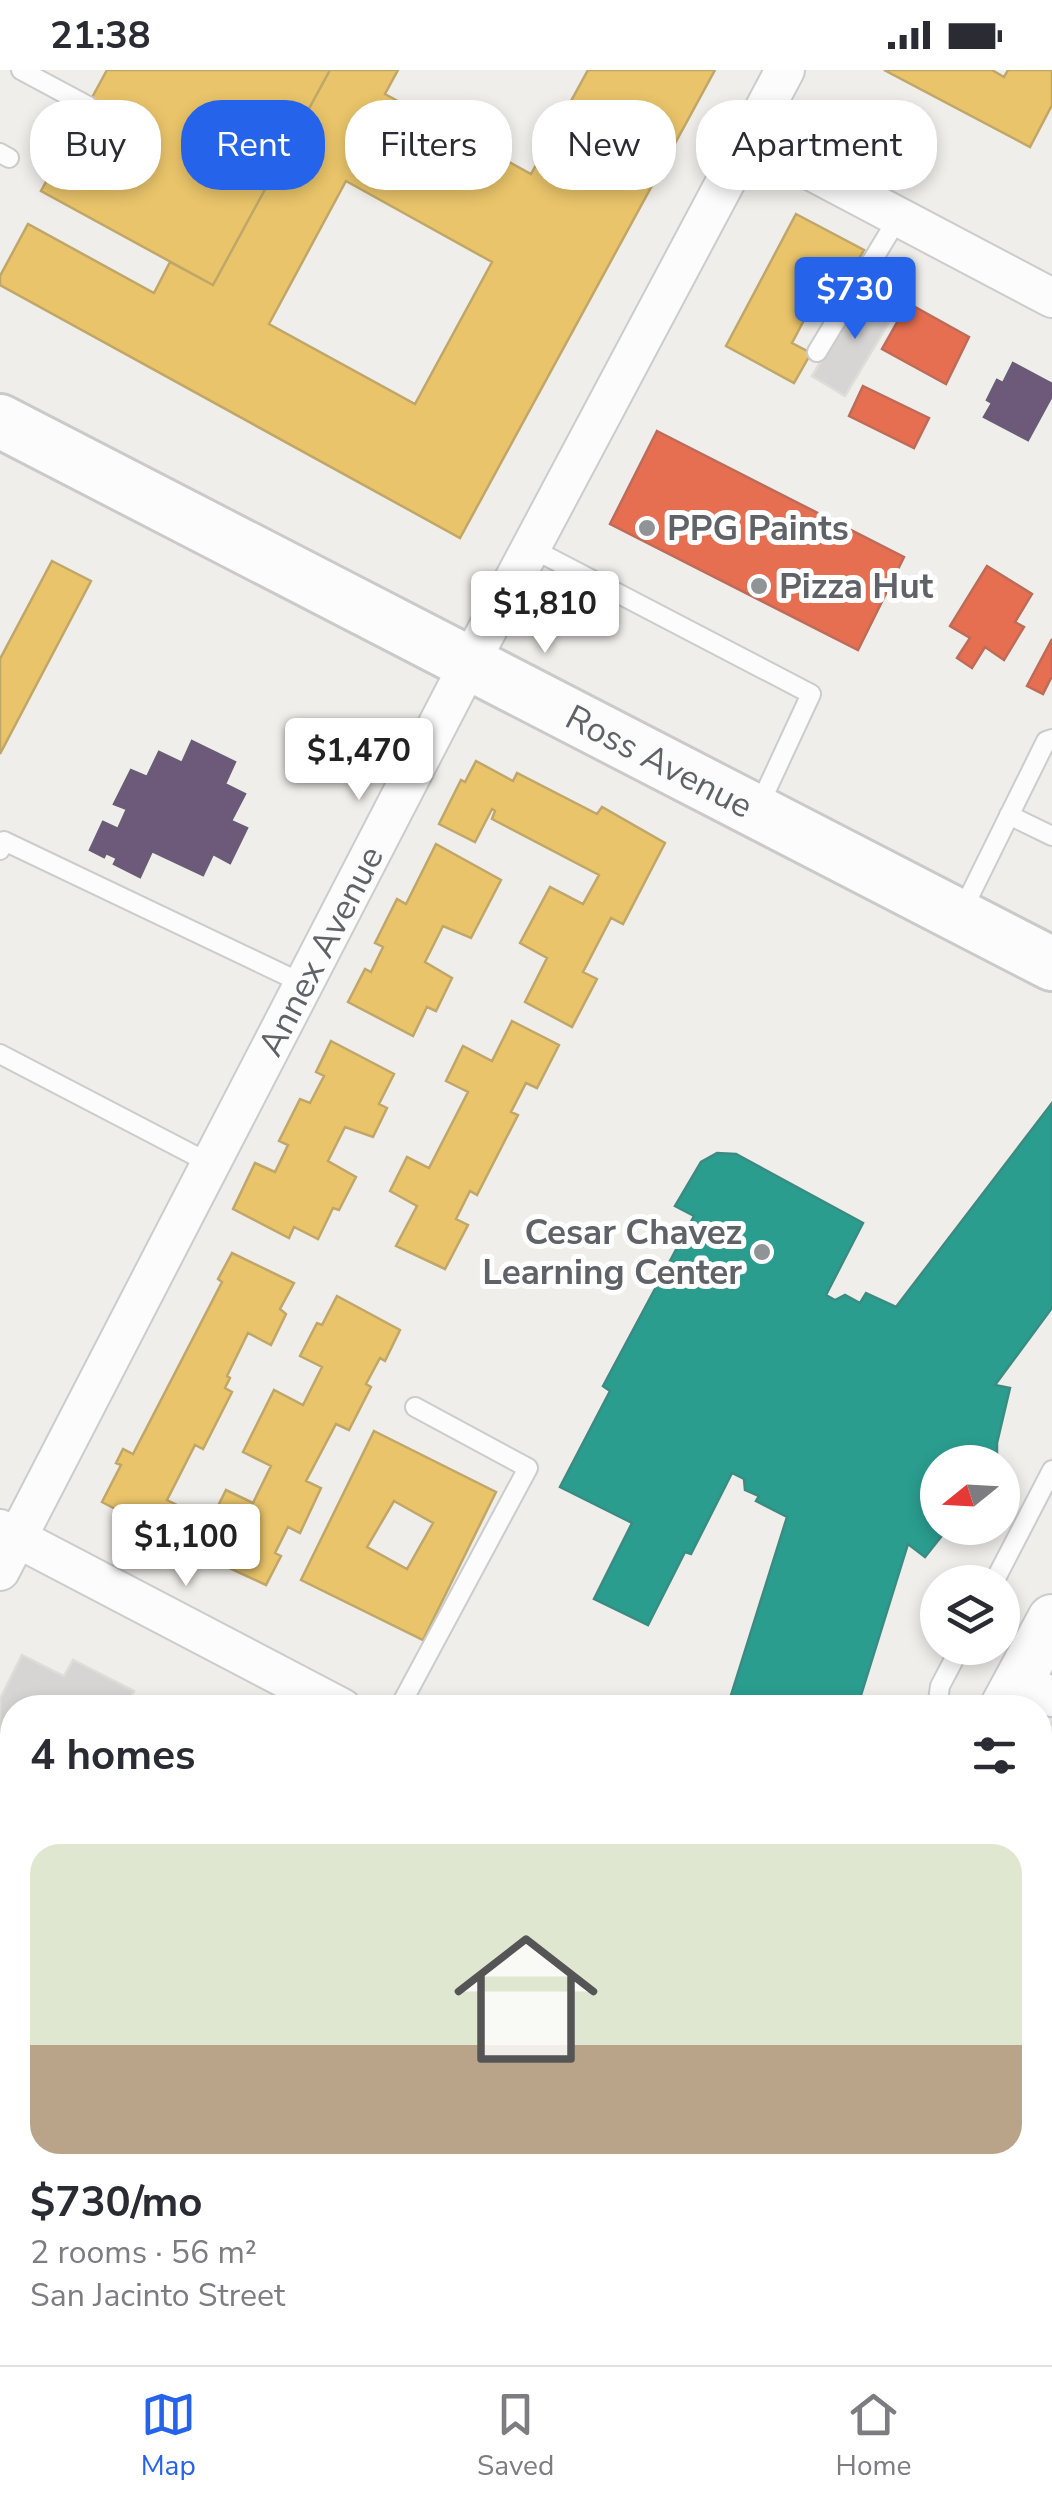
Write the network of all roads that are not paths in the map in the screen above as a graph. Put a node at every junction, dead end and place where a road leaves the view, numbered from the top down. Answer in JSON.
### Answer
{"nodes":[{"id":1,"x":21,"y":70,"type":"edge"},
{"id":2,"x":785,"y":70,"type":"edge"},
{"id":3,"x":77,"y":100,"type":"edge"},
{"id":4,"x":769,"y":100,"type":"edge"},
{"id":5,"x":721,"y":190,"type":"edge"},
{"id":6,"x":846,"y":190,"type":"edge"},
{"id":7,"x":898,"y":218,"type":"junction"},
{"id":8,"x":1052,"y":298,"type":"edge"},
{"id":9,"x":817,"y":352,"type":"dead end"},
{"id":10,"x":0,"y":421,"type":"edge"},
{"id":11,"x":531,"y":548,"type":"junction"},
{"id":12,"x":469,"y":664,"type":"junction"},
{"id":13,"x":1052,"y":740,"type":"edge"},
{"id":14,"x":757,"y":812,"type":"junction"},
{"id":15,"x":1010,"y":815,"type":"junction"},
{"id":16,"x":1052,"y":836,"type":"edge"},
{"id":17,"x":0,"y":850,"type":"edge"},
{"id":18,"x":960,"y":916,"type":"junction"},
{"id":19,"x":1052,"y":964,"type":"edge"},
{"id":20,"x":304,"y":984,"type":"junction"},
{"id":21,"x":0,"y":1054,"type":"edge"},
{"id":22,"x":211,"y":1164,"type":"junction"},
{"id":23,"x":415,"y":1407,"type":"dead end"},
{"id":24,"x":1052,"y":1470,"type":"edge"},
{"id":25,"x":5,"y":1546,"type":"edge"},
{"id":26,"x":1003,"y":1565,"type":"edge"},
{"id":27,"x":1052,"y":1619,"type":"edge"},
{"id":28,"x":951,"y":1665,"type":"edge"},
{"id":29,"x":282,"y":1694,"type":"edge"},
{"id":30,"x":406,"y":1695,"type":"edge"},
{"id":31,"x":939,"y":1695,"type":"edge"},
{"id":32,"x":1025,"y":1695,"type":"edge"}],
"edges":[{"from":1,"to":3,"type":"lane"},
{"from":2,"to":4,"type":"street","name":"Annex Avenue"},
{"from":5,"to":11,"type":"street","name":"Annex Avenue"},
{"from":6,"to":7,"type":"street"},
{"from":7,"to":8,"type":"street"},
{"from":7,"to":9,"type":"lane"},
{"from":10,"to":12,"type":"main road","name":"Ross Avenue"},
{"from":11,"to":12,"type":"street","name":"Annex Avenue"},
{"from":11,"to":14,"type":"lane"},
{"from":12,"to":14,"type":"main road","name":"Ross Avenue"},
{"from":12,"to":20,"type":"street","name":"Annex Avenue"},
{"from":13,"to":15,"type":"lane"},
{"from":14,"to":18,"type":"main road","name":"Ross Avenue"},
{"from":15,"to":16,"type":"lane"},
{"from":15,"to":18,"type":"lane"},
{"from":17,"to":20,"type":"lane"},
{"from":18,"to":19,"type":"main road","name":"Ross Avenue"},
{"from":20,"to":22,"type":"street","name":"Annex Avenue"},
{"from":21,"to":22,"type":"lane"},
{"from":22,"to":25,"type":"street","name":"Annex Avenue"},
{"from":23,"to":30,"type":"lane"},
{"from":24,"to":26,"type":"lane"},
{"from":25,"to":29,"type":"street"},
{"from":27,"to":32,"type":"street"},
{"from":28,"to":31,"type":"lane"}]}
